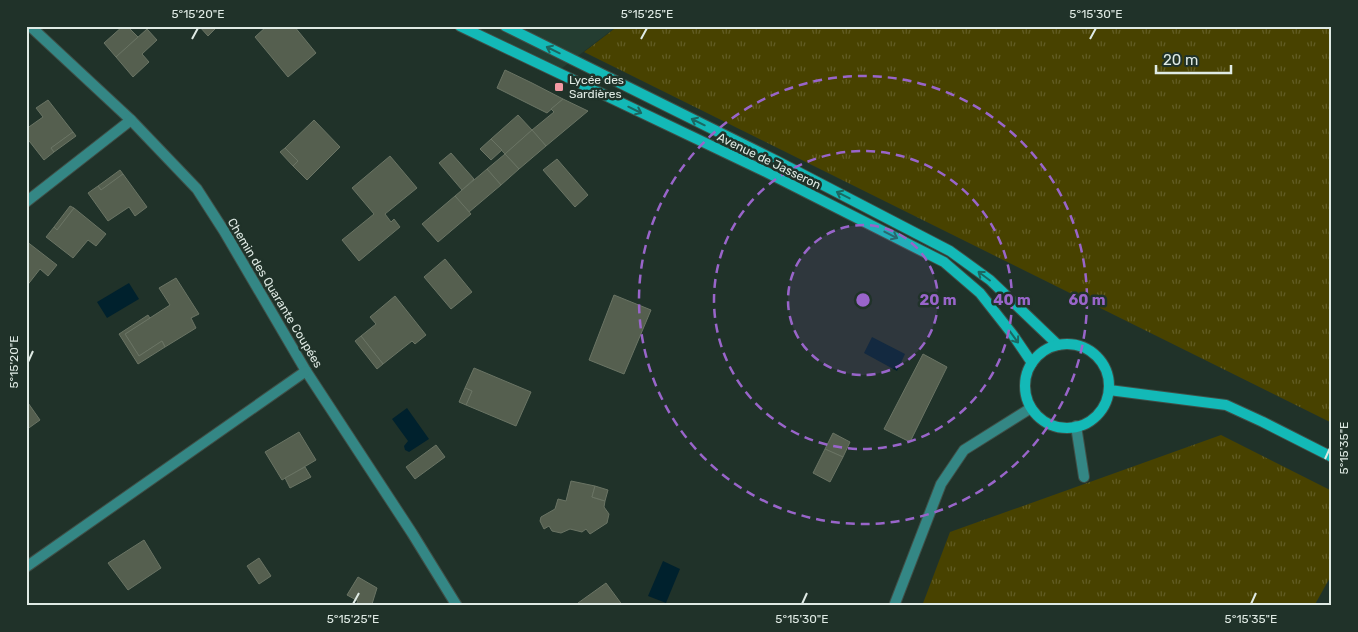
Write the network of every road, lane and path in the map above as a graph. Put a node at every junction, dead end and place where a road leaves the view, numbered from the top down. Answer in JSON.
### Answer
{"nodes":[{"id":1,"x":30,"y":26,"type":"edge"},
{"id":2,"x":505,"y":26,"type":"edge"},
{"id":3,"x":466,"y":28,"type":"edge"},
{"id":4,"x":131,"y":120,"type":"junction"},
{"id":5,"x":26,"y":202,"type":"edge"},
{"id":6,"x":1058,"y":345,"type":"junction"},
{"id":7,"x":1032,"y":363,"type":"junction"},
{"id":8,"x":306,"y":371,"type":"junction"},
{"id":9,"x":1109,"y":390,"type":"junction"},
{"id":10,"x":1031,"y":408,"type":"junction"},
{"id":11,"x":1076,"y":426,"type":"junction"},
{"id":12,"x":1332,"y":456,"type":"edge"},
{"id":13,"x":1084,"y":477,"type":"dead end"},
{"id":14,"x":26,"y":567,"type":"edge"},
{"id":15,"x":457,"y":606,"type":"edge"},
{"id":16,"x":894,"y":606,"type":"edge"}],
"edges":[{"from":1,"to":4,"type":"street","name":"Chemin des Quarante Coupées"},
{"from":6,"to":2,"type":"main road","name":"Avenue de Jasseron","one_way":true},
{"from":3,"to":7,"type":"main road","name":"Avenue de Jasseron","one_way":true},
{"from":4,"to":5,"type":"street"},
{"from":4,"to":8,"type":"street","name":"Chemin des Quarante Coupées"},
{"from":6,"to":7,"type":"main road"},
{"from":6,"to":9,"type":"main road"},
{"from":7,"to":10,"type":"main road"},
{"from":8,"to":14,"type":"street"},
{"from":8,"to":15,"type":"street","name":"Chemin des Quarante Coupées"},
{"from":9,"to":11,"type":"main road"},
{"from":9,"to":12,"type":"main road"},
{"from":10,"to":11,"type":"main road"},
{"from":10,"to":16,"type":"street"},
{"from":11,"to":13,"type":"street"}]}
